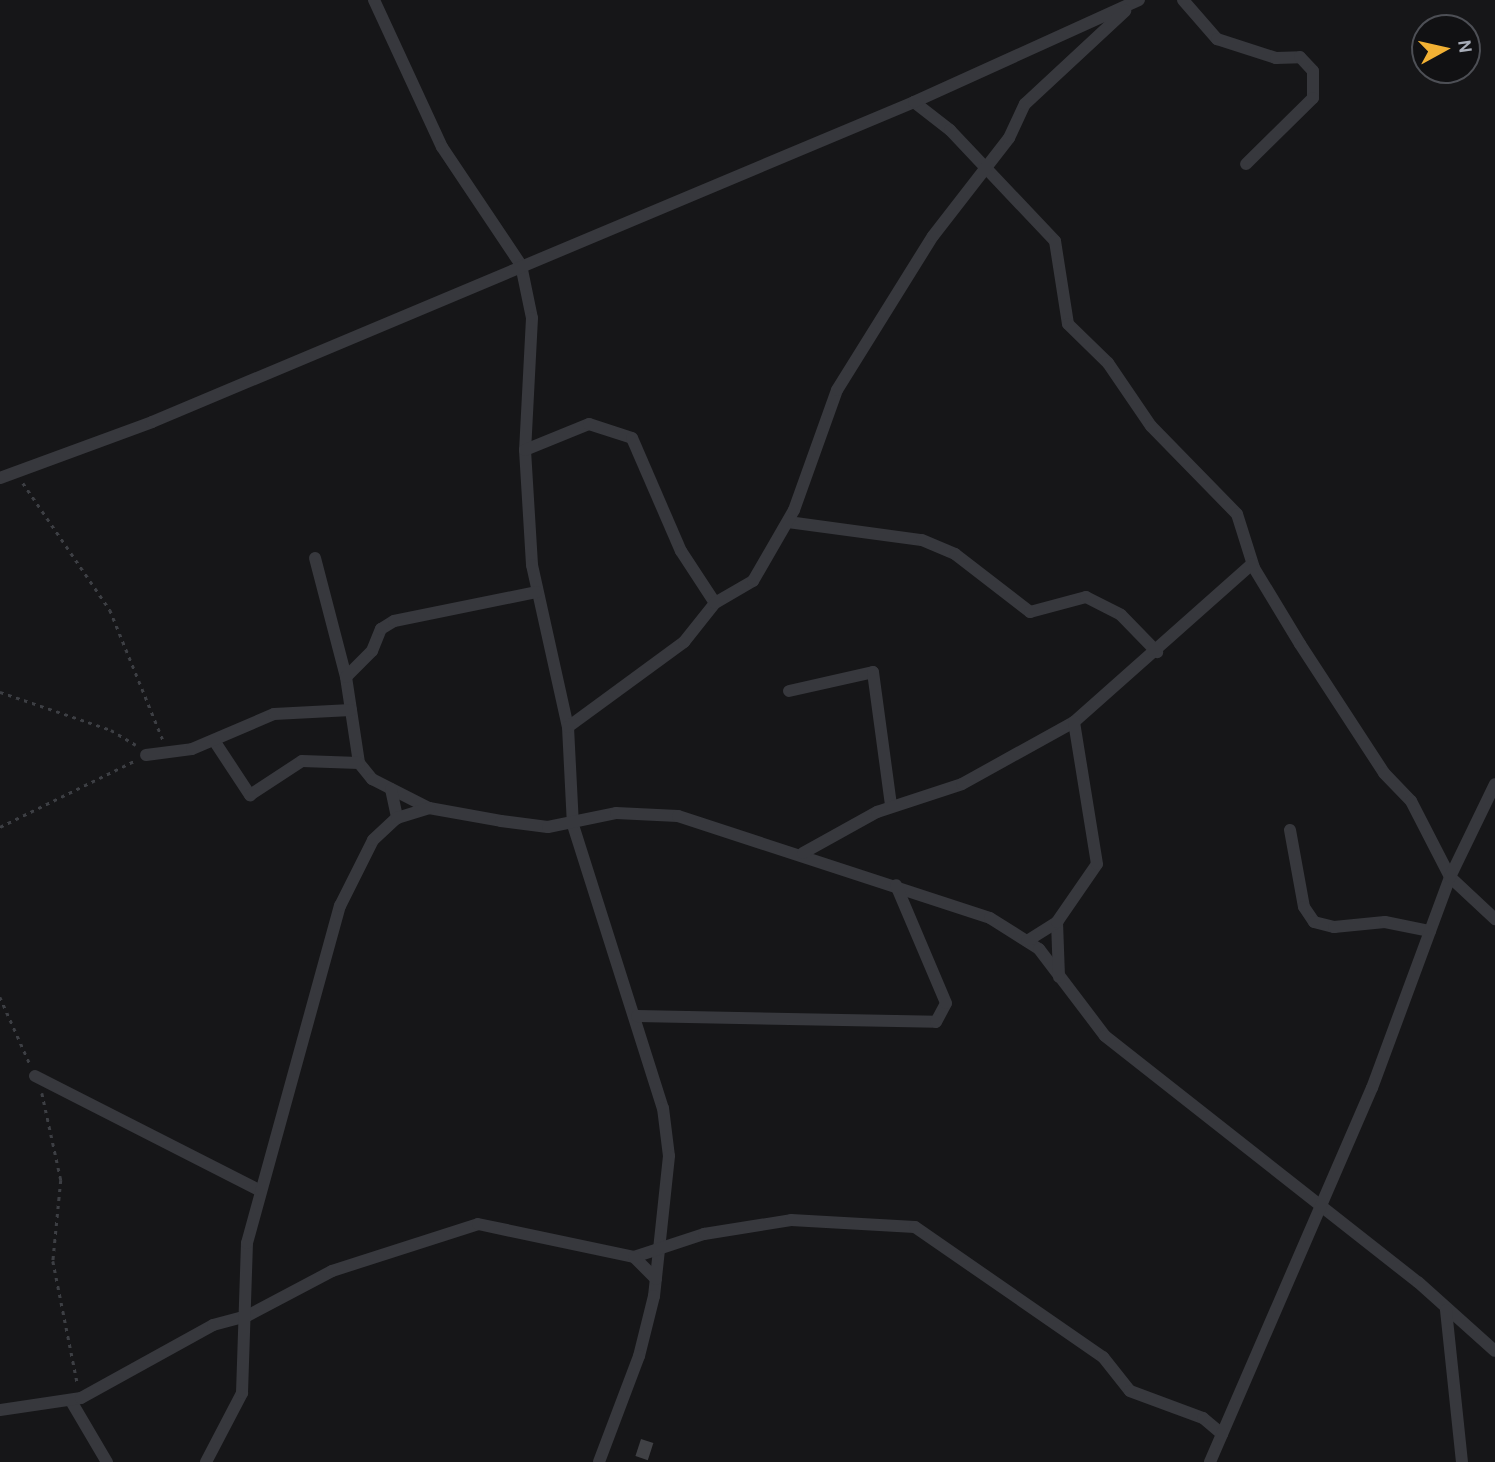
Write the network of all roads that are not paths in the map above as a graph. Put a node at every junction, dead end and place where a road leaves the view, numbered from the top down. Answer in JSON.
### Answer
{"nodes":[{"id":1,"x":374,"y":0,"type":"edge"},
{"id":2,"x":1183,"y":0,"type":"edge"},
{"id":3,"x":1137,"y":1,"type":"edge"},
{"id":4,"x":914,"y":102,"type":"junction"},
{"id":5,"x":1246,"y":164,"type":"dead end"},
{"id":6,"x":985,"y":170,"type":"junction"},
{"id":7,"x":521,"y":265,"type":"junction"},
{"id":8,"x":525,"y":450,"type":"junction"},
{"id":9,"x":0,"y":478,"type":"edge"},
{"id":10,"x":788,"y":522,"type":"junction"},
{"id":11,"x":315,"y":558,"type":"dead end"},
{"id":12,"x":1252,"y":564,"type":"junction"},
{"id":13,"x":536,"y":592,"type":"junction"},
{"id":14,"x":715,"y":603,"type":"junction"},
{"id":15,"x":1157,"y":652,"type":"junction"},
{"id":16,"x":346,"y":677,"type":"junction"},
{"id":17,"x":789,"y":691,"type":"dead end"},
{"id":18,"x":351,"y":710,"type":"junction"},
{"id":19,"x":1074,"y":722,"type":"junction"},
{"id":20,"x":568,"y":727,"type":"junction"},
{"id":21,"x":215,"y":741,"type":"junction"},
{"id":22,"x":146,"y":755,"type":"road end"},
{"id":23,"x":359,"y":764,"type":"junction"},
{"id":24,"x":1495,"y":784,"type":"edge"},
{"id":25,"x":391,"y":789,"type":"junction"},
{"id":26,"x":891,"y":806,"type":"junction"},
{"id":27,"x":429,"y":808,"type":"junction"},
{"id":28,"x":397,"y":818,"type":"junction"},
{"id":29,"x":573,"y":825,"type":"junction"},
{"id":30,"x":1290,"y":830,"type":"dead end"},
{"id":31,"x":803,"y":853,"type":"junction"},
{"id":32,"x":1450,"y":877,"type":"junction"},
{"id":33,"x":896,"y":885,"type":"junction"},
{"id":34,"x":1490,"y":905,"type":"edge"},
{"id":35,"x":1495,"y":919,"type":"edge"},
{"id":36,"x":1057,"y":922,"type":"junction"},
{"id":37,"x":1430,"y":931,"type":"junction"},
{"id":38,"x":1027,"y":940,"type":"junction"},
{"id":39,"x":1059,"y":978,"type":"junction"},
{"id":40,"x":637,"y":1016,"type":"junction"},
{"id":41,"x":35,"y":1076,"type":"road end"},
{"id":42,"x":259,"y":1190,"type":"junction"},
{"id":43,"x":1322,"y":1205,"type":"junction"},
{"id":44,"x":660,"y":1246,"type":"junction"},
{"id":45,"x":634,"y":1257,"type":"junction"},
{"id":46,"x":656,"y":1279,"type":"junction"},
{"id":47,"x":1446,"y":1310,"type":"junction"},
{"id":48,"x":247,"y":1316,"type":"junction"},
{"id":49,"x":1495,"y":1351,"type":"edge"},
{"id":50,"x":76,"y":1400,"type":"junction"},
{"id":51,"x":0,"y":1410,"type":"edge"},
{"id":52,"x":1222,"y":1434,"type":"junction"},
{"id":53,"x":107,"y":1462,"type":"edge"},
{"id":54,"x":206,"y":1462,"type":"edge"},
{"id":55,"x":599,"y":1462,"type":"edge"},
{"id":56,"x":1210,"y":1462,"type":"edge"},
{"id":57,"x":1462,"y":1462,"type":"edge"}],
"edges":[{"from":1,"to":7,"type":"street"},
{"from":2,"to":5,"type":"street"},
{"from":3,"to":4,"type":"street"},
{"from":3,"to":6,"type":"street"},
{"from":4,"to":6,"type":"street"},
{"from":4,"to":7,"type":"street"},
{"from":6,"to":10,"type":"street"},
{"from":6,"to":12,"type":"street"},
{"from":7,"to":8,"type":"street"},
{"from":7,"to":9,"type":"street"},
{"from":8,"to":13,"type":"street"},
{"from":8,"to":14,"type":"street"},
{"from":10,"to":14,"type":"street"},
{"from":10,"to":15,"type":"street"},
{"from":11,"to":16,"type":"street"},
{"from":12,"to":15,"type":"street"},
{"from":12,"to":32,"type":"street"},
{"from":13,"to":16,"type":"street"},
{"from":13,"to":20,"type":"street"},
{"from":14,"to":20,"type":"street"},
{"from":15,"to":19,"type":"street"},
{"from":16,"to":18,"type":"street"},
{"from":17,"to":26,"type":"street"},
{"from":18,"to":21,"type":"street"},
{"from":18,"to":23,"type":"street"},
{"from":19,"to":26,"type":"street"},
{"from":19,"to":36,"type":"street"},
{"from":20,"to":29,"type":"street"},
{"from":21,"to":22,"type":"street"},
{"from":21,"to":23,"type":"street"},
{"from":23,"to":25,"type":"street"},
{"from":24,"to":32,"type":"street"},
{"from":25,"to":27,"type":"street"},
{"from":25,"to":28,"type":"street"},
{"from":26,"to":31,"type":"street"},
{"from":27,"to":28,"type":"street"},
{"from":27,"to":29,"type":"street"},
{"from":28,"to":42,"type":"street"},
{"from":29,"to":31,"type":"street"},
{"from":29,"to":40,"type":"street"},
{"from":30,"to":37,"type":"street"},
{"from":31,"to":33,"type":"street"},
{"from":32,"to":34,"type":"street"},
{"from":32,"to":37,"type":"street"},
{"from":33,"to":38,"type":"street"},
{"from":33,"to":40,"type":"street"},
{"from":34,"to":35,"type":"street"},
{"from":36,"to":38,"type":"street"},
{"from":36,"to":39,"type":"street"},
{"from":37,"to":43,"type":"street"},
{"from":38,"to":39,"type":"street"},
{"from":39,"to":43,"type":"street"},
{"from":40,"to":44,"type":"street"},
{"from":41,"to":42,"type":"street"},
{"from":42,"to":48,"type":"street"},
{"from":43,"to":47,"type":"street"},
{"from":43,"to":52,"type":"street"},
{"from":44,"to":45,"type":"street"},
{"from":44,"to":46,"type":"street"},
{"from":44,"to":52,"type":"street"},
{"from":45,"to":46,"type":"street"},
{"from":45,"to":48,"type":"street"},
{"from":46,"to":55,"type":"street"},
{"from":47,"to":49,"type":"street"},
{"from":47,"to":57,"type":"street"},
{"from":48,"to":50,"type":"street"},
{"from":48,"to":54,"type":"street"},
{"from":50,"to":51,"type":"street"},
{"from":50,"to":53,"type":"street"},
{"from":52,"to":56,"type":"street"}]}
